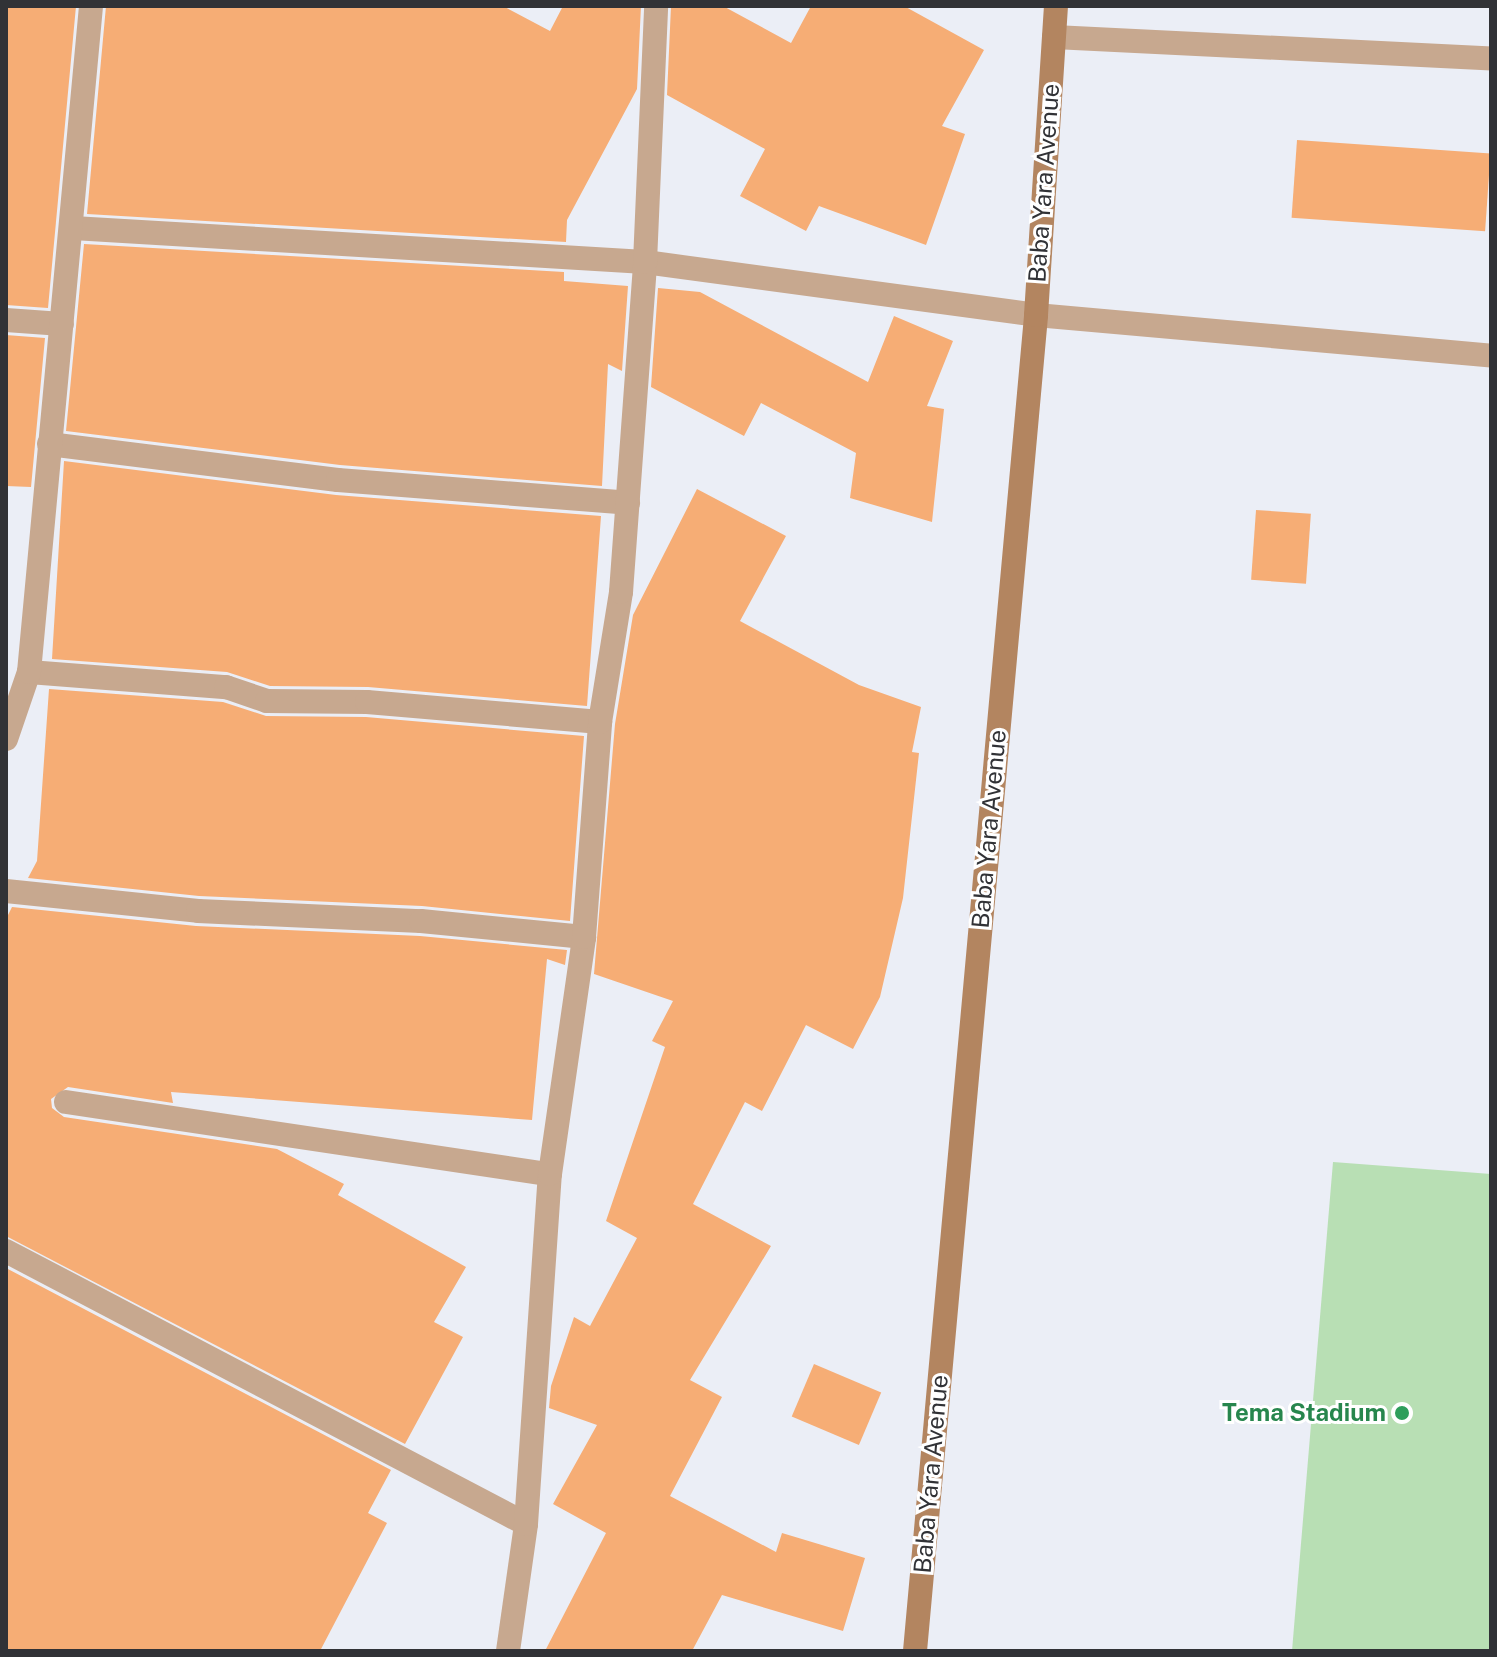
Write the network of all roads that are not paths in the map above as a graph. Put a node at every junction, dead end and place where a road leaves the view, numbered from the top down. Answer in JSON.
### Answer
{"nodes":[{"id":1,"x":91,"y":6,"type":"edge"},
{"id":2,"x":656,"y":6,"type":"edge"},
{"id":3,"x":1056,"y":6,"type":"edge"},
{"id":4,"x":1054,"y":37,"type":"junction"},
{"id":5,"x":1491,"y":58,"type":"edge"},
{"id":6,"x":73,"y":228,"type":"junction"},
{"id":7,"x":645,"y":262,"type":"junction"},
{"id":8,"x":1036,"y":315,"type":"junction"},
{"id":9,"x":6,"y":320,"type":"edge"},
{"id":10,"x":62,"y":324,"type":"junction"},
{"id":11,"x":1491,"y":356,"type":"edge"},
{"id":12,"x":49,"y":444,"type":"junction"},
{"id":13,"x":628,"y":503,"type":"junction"},
{"id":14,"x":29,"y":672,"type":"junction"},
{"id":15,"x":600,"y":722,"type":"junction"},
{"id":16,"x":6,"y":739,"type":"edge"},
{"id":17,"x":6,"y":891,"type":"edge"},
{"id":18,"x":584,"y":937,"type":"junction"},
{"id":19,"x":66,"y":1102,"type":"dead end"},
{"id":20,"x":550,"y":1174,"type":"junction"},
{"id":21,"x":6,"y":1251,"type":"edge"},
{"id":22,"x":526,"y":1524,"type":"junction"},
{"id":23,"x":508,"y":1651,"type":"edge"},
{"id":24,"x":915,"y":1651,"type":"edge"}],
"edges":[{"from":1,"to":6,"type":"street"},
{"from":2,"to":7,"type":"street"},
{"from":3,"to":4,"type":"main road","name":"Baba Yara Avenue"},
{"from":4,"to":5,"type":"street"},
{"from":4,"to":8,"type":"main road","name":"Baba Yara Avenue"},
{"from":6,"to":7,"type":"street"},
{"from":6,"to":10,"type":"street"},
{"from":7,"to":8,"type":"street"},
{"from":7,"to":13,"type":"street"},
{"from":8,"to":11,"type":"street"},
{"from":8,"to":24,"type":"main road","name":"Baba Yara Avenue"},
{"from":9,"to":10,"type":"street"},
{"from":10,"to":12,"type":"street"},
{"from":12,"to":13,"type":"street"},
{"from":12,"to":14,"type":"street"},
{"from":13,"to":15,"type":"street"},
{"from":14,"to":15,"type":"street"},
{"from":14,"to":16,"type":"street"},
{"from":15,"to":18,"type":"street"},
{"from":17,"to":18,"type":"street"},
{"from":18,"to":20,"type":"street"},
{"from":19,"to":20,"type":"street"},
{"from":20,"to":22,"type":"street"},
{"from":21,"to":22,"type":"street"},
{"from":22,"to":23,"type":"street"}]}
